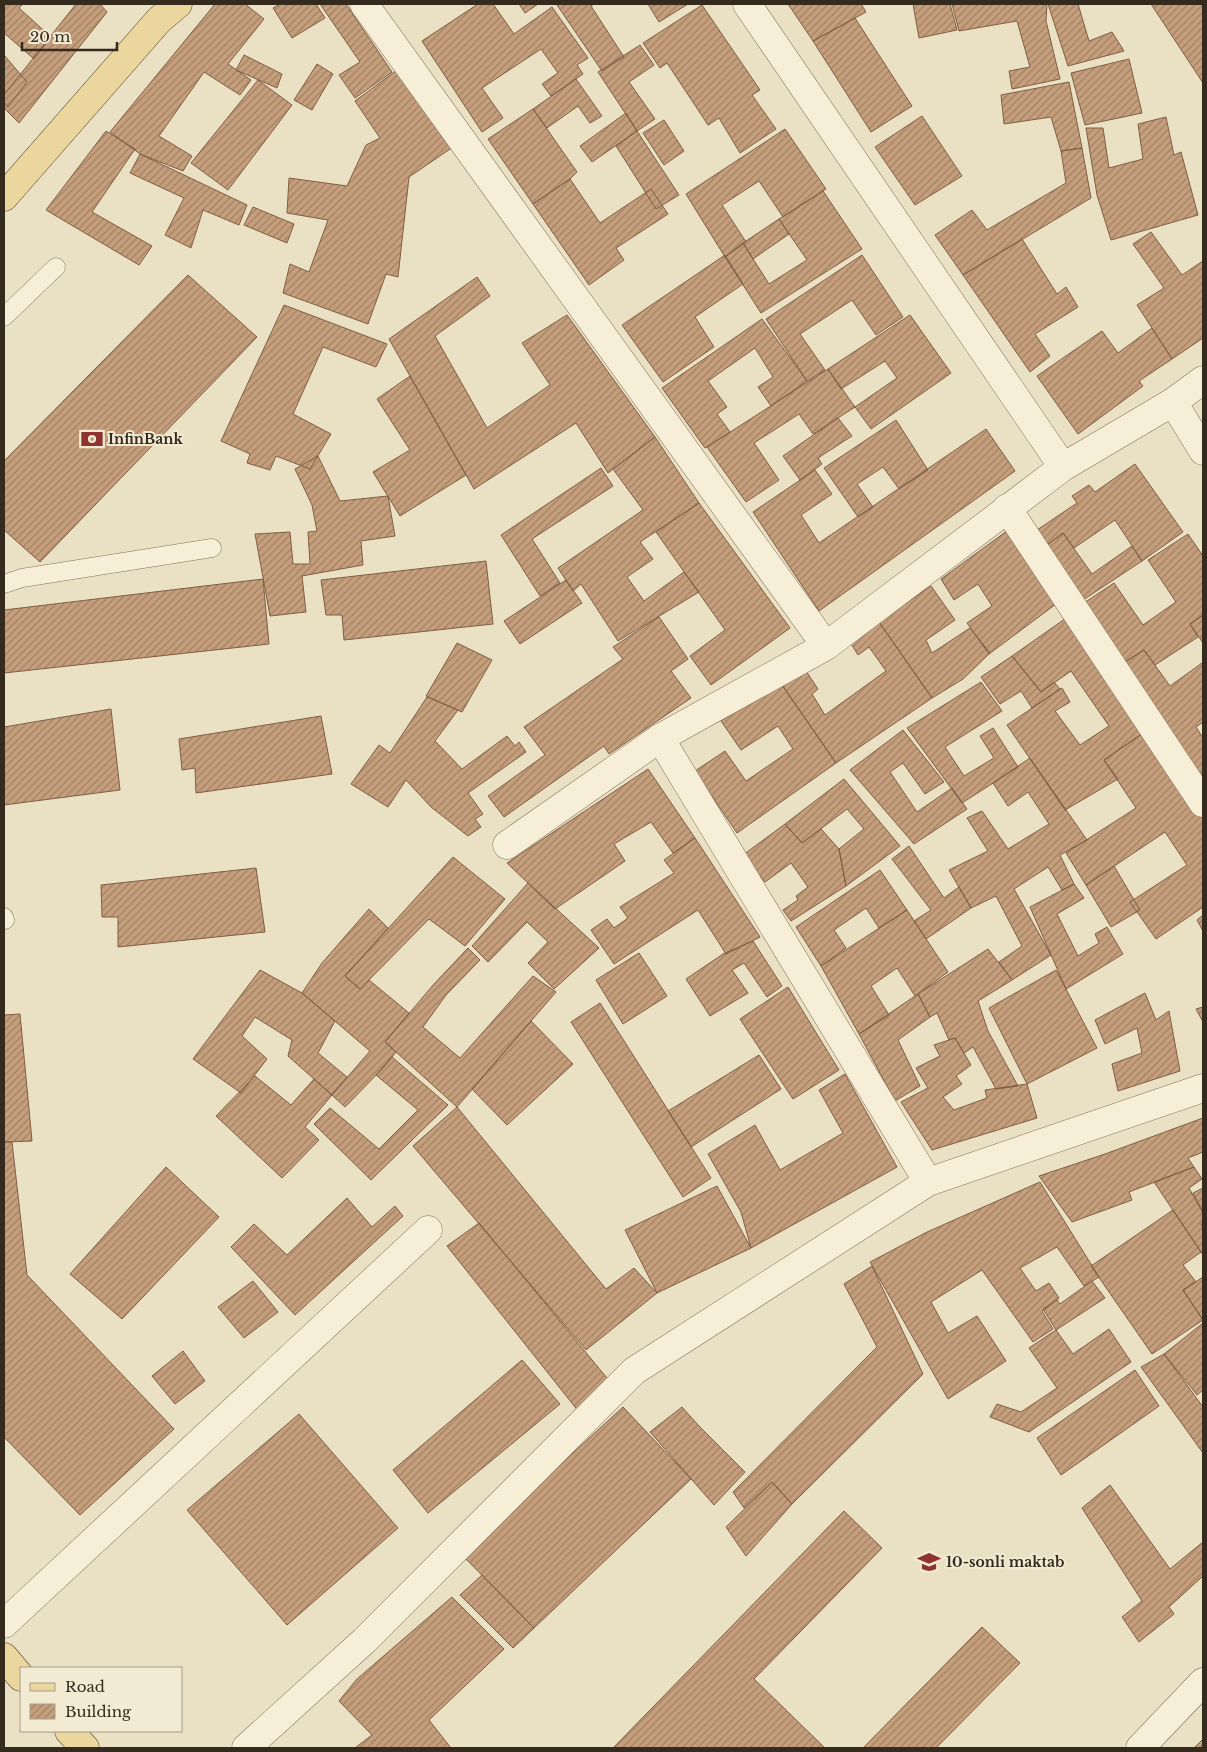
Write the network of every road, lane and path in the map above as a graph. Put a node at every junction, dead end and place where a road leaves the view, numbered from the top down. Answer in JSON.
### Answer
{"nodes":[{"id":1,"x":178,"y":4,"type":"edge"},
{"id":2,"x":364,"y":4,"type":"edge"},
{"id":3,"x":747,"y":4,"type":"edge"},
{"id":4,"x":4,"y":197,"type":"edge"},
{"id":5,"x":56,"y":267,"type":"dead end"},
{"id":6,"x":4,"y":317,"type":"edge"},
{"id":7,"x":1203,"y":380,"type":"edge"},
{"id":8,"x":1173,"y":402,"type":"junction"},
{"id":9,"x":1203,"y":451,"type":"edge"},
{"id":10,"x":1063,"y":467,"type":"junction"},
{"id":11,"x":1007,"y":508,"type":"junction"},
{"id":12,"x":212,"y":548,"type":"dead end"},
{"id":13,"x":4,"y":584,"type":"edge"},
{"id":14,"x":826,"y":646,"type":"junction"},
{"id":15,"x":660,"y":738,"type":"junction"},
{"id":16,"x":1203,"y":803,"type":"edge"},
{"id":17,"x":507,"y":844,"type":"dead end"},
{"id":18,"x":1203,"y":1088,"type":"edge"},
{"id":19,"x":928,"y":1182,"type":"junction"},
{"id":20,"x":428,"y":1230,"type":"dead end"},
{"id":21,"x":4,"y":1624,"type":"edge"},
{"id":22,"x":4,"y":1657,"type":"edge"},
{"id":23,"x":20,"y":1675,"type":"edge"},
{"id":24,"x":1203,"y":1682,"type":"edge"},
{"id":25,"x":70,"y":1732,"type":"edge"},
{"id":26,"x":85,"y":1748,"type":"edge"},
{"id":27,"x":246,"y":1748,"type":"edge"},
{"id":28,"x":1140,"y":1748,"type":"edge"}],
"edges":[{"from":1,"to":4,"type":"main road"},
{"from":2,"to":14,"type":"street"},
{"from":3,"to":10,"type":"street"},
{"from":5,"to":6,"type":"lane"},
{"from":7,"to":8,"type":"street"},
{"from":8,"to":9,"type":"street"},
{"from":8,"to":10,"type":"street"},
{"from":10,"to":11,"type":"street"},
{"from":11,"to":14,"type":"street"},
{"from":11,"to":16,"type":"street"},
{"from":12,"to":13,"type":"lane"},
{"from":14,"to":15,"type":"street"},
{"from":15,"to":17,"type":"street"},
{"from":15,"to":19,"type":"street"},
{"from":18,"to":19,"type":"street"},
{"from":19,"to":27,"type":"street"},
{"from":20,"to":21,"type":"street"},
{"from":22,"to":23,"type":"main road"},
{"from":24,"to":28,"type":"street"},
{"from":25,"to":26,"type":"main road"}]}
